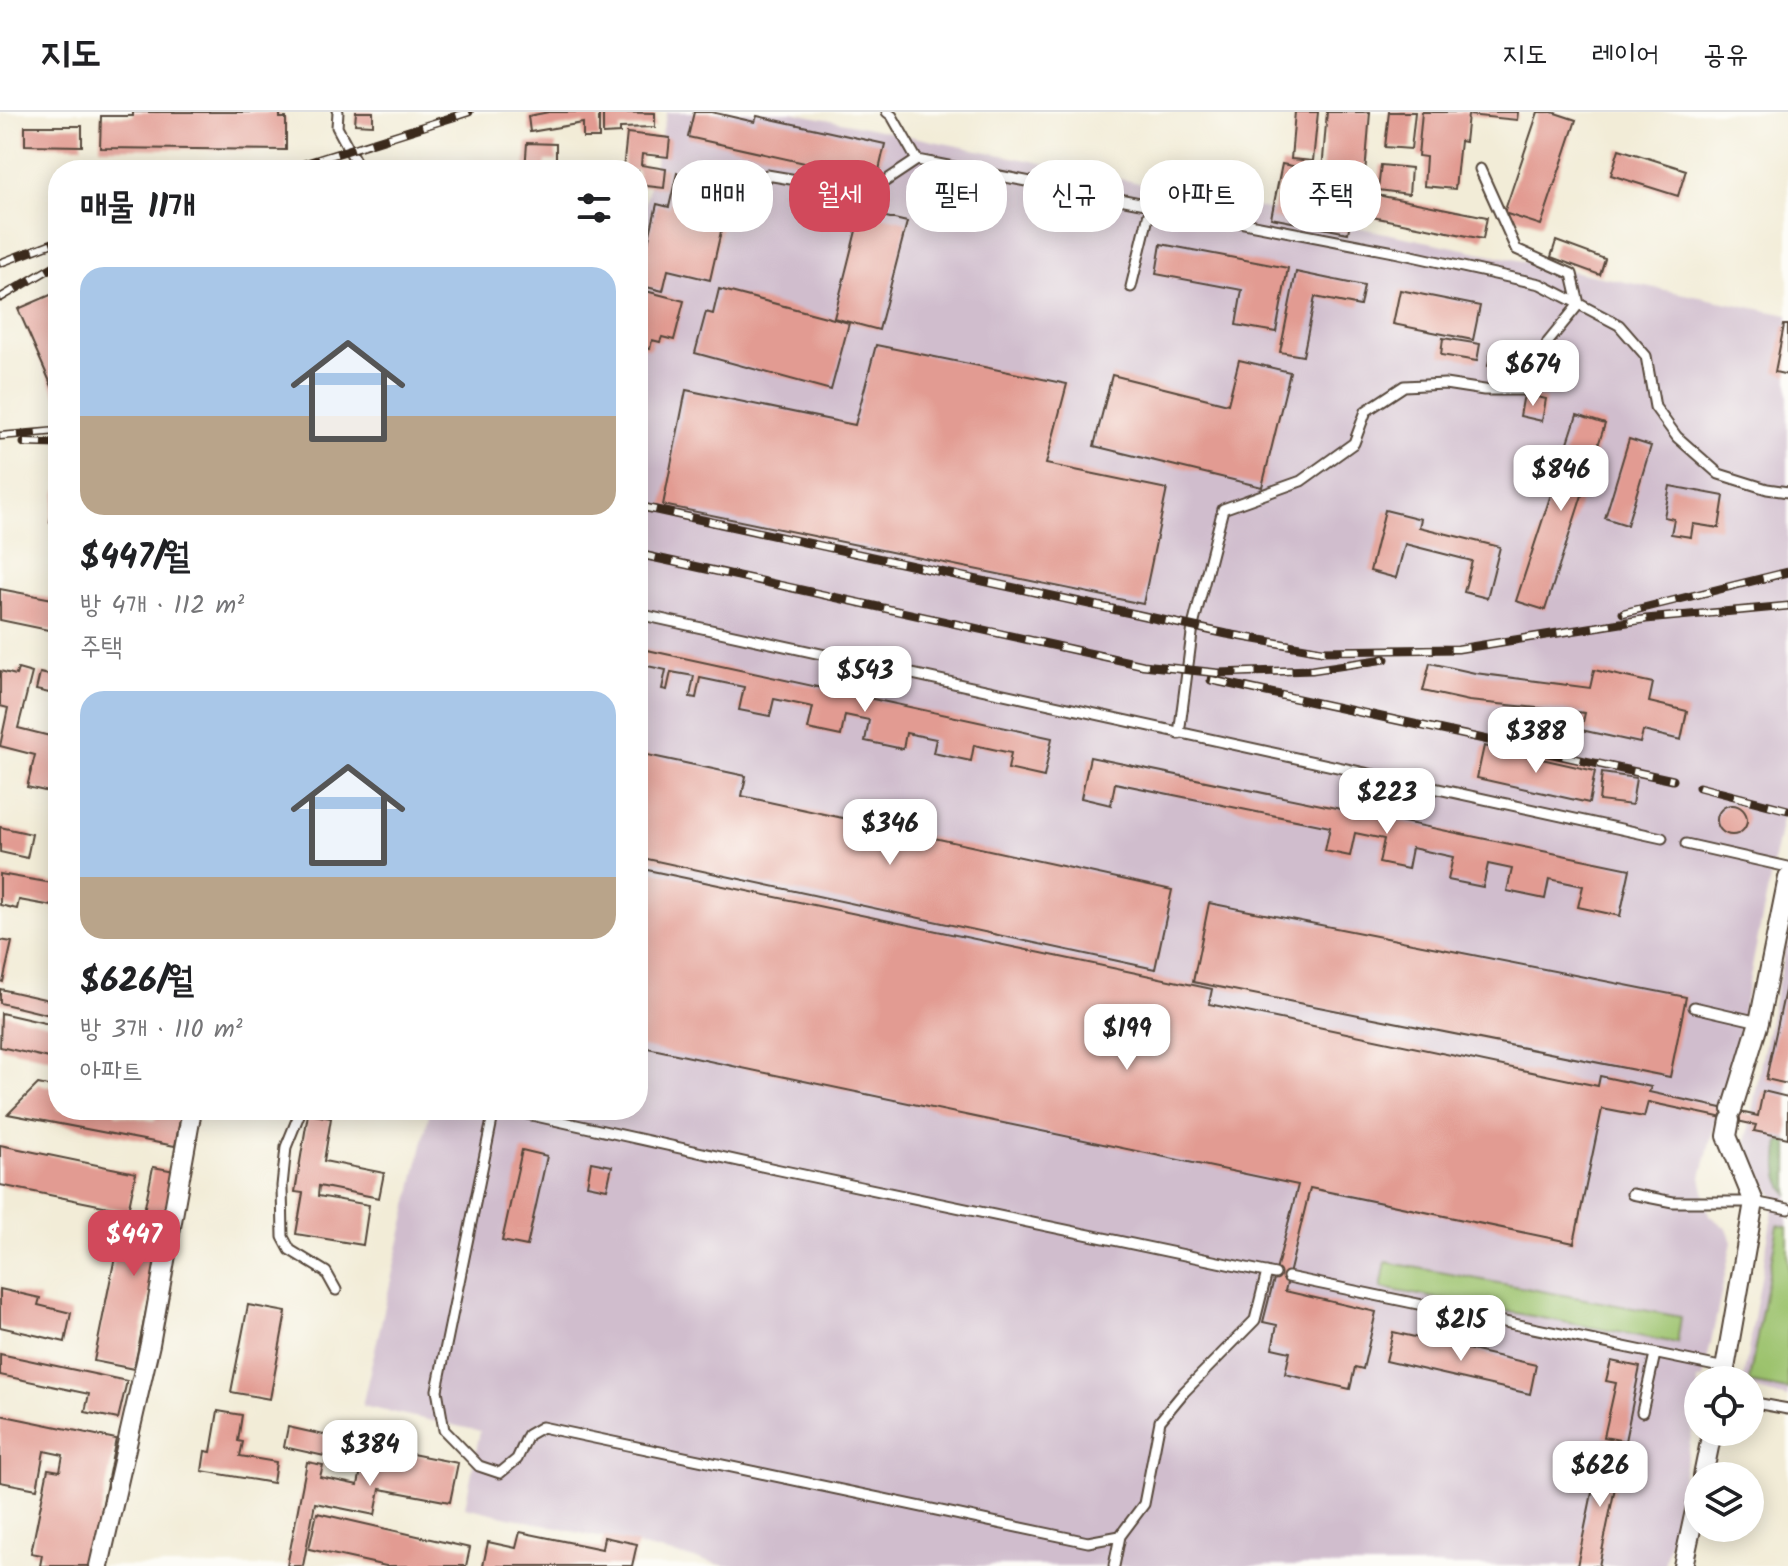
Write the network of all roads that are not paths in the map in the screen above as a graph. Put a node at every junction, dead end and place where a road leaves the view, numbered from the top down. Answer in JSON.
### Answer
{"nodes":[{"id":1,"x":338,"y":112,"type":"edge"},
{"id":2,"x":887,"y":112,"type":"edge"},
{"id":3,"x":355,"y":160,"type":"edge"},
{"id":4,"x":917,"y":160,"type":"edge"},
{"id":5,"x":906,"y":167,"type":"edge"},
{"id":6,"x":1480,"y":169,"type":"dead end"},
{"id":7,"x":773,"y":176,"type":"edge"},
{"id":8,"x":1007,"y":177,"type":"edge"},
{"id":9,"x":1140,"y":203,"type":"edge"},
{"id":10,"x":1264,"y":227,"type":"edge"},
{"id":11,"x":1144,"y":232,"type":"edge"},
{"id":12,"x":1131,"y":287,"type":"dead end"},
{"id":13,"x":1579,"y":304,"type":"junction"},
{"id":14,"x":1788,"y":492,"type":"edge"},
{"id":15,"x":648,"y":616,"type":"edge"},
{"id":16,"x":1179,"y":734,"type":"junction"},
{"id":17,"x":1662,"y":838,"type":"dead end"},
{"id":18,"x":1686,"y":844,"type":"dead end"},
{"id":19,"x":1788,"y":867,"type":"edge"},
{"id":20,"x":1788,"y":878,"type":"edge"},
{"id":21,"x":1694,"y":1007,"type":"dead end"},
{"id":22,"x":1759,"y":1022,"type":"junction"},
{"id":23,"x":190,"y":1120,"type":"edge"},
{"id":24,"x":297,"y":1120,"type":"edge"},
{"id":25,"x":492,"y":1120,"type":"edge"},
{"id":26,"x":554,"y":1120,"type":"edge"},
{"id":27,"x":1632,"y":1194,"type":"dead end"},
{"id":28,"x":1754,"y":1202,"type":"junction"},
{"id":29,"x":1788,"y":1209,"type":"edge"},
{"id":30,"x":1288,"y":1277,"type":"dead end"},
{"id":31,"x":336,"y":1290,"type":"dead end"},
{"id":32,"x":1655,"y":1354,"type":"junction"},
{"id":33,"x":1696,"y":1366,"type":"edge"},
{"id":34,"x":1725,"y":1366,"type":"edge"},
{"id":35,"x":1764,"y":1405,"type":"edge"},
{"id":36,"x":1788,"y":1409,"type":"edge"},
{"id":37,"x":1642,"y":1412,"type":"dead end"},
{"id":38,"x":1120,"y":1536,"type":"junction"},
{"id":39,"x":1688,"y":1542,"type":"edge"},
{"id":40,"x":99,"y":1566,"type":"edge"},
{"id":41,"x":1114,"y":1566,"type":"edge"},
{"id":42,"x":1683,"y":1566,"type":"edge"}],
"edges":[{"from":1,"to":3,"type":"lane"},
{"from":2,"to":4,"type":"lane"},
{"from":5,"to":7,"type":"lane"},
{"from":6,"to":13,"type":"lane"},
{"from":8,"to":9,"type":"lane"},
{"from":10,"to":13,"type":"lane"},
{"from":11,"to":12,"type":"lane"},
{"from":13,"to":14,"type":"lane"},
{"from":13,"to":16,"type":"lane"},
{"from":15,"to":16,"type":"lane"},
{"from":16,"to":17,"type":"lane"},
{"from":18,"to":19,"type":"lane"},
{"from":20,"to":22,"type":"street"},
{"from":21,"to":22,"type":"lane"},
{"from":22,"to":28,"type":"street"},
{"from":23,"to":40,"type":"street"},
{"from":24,"to":31,"type":"lane"},
{"from":25,"to":38,"type":"lane"},
{"from":26,"to":38,"type":"lane"},
{"from":27,"to":28,"type":"lane"},
{"from":28,"to":29,"type":"lane"},
{"from":28,"to":34,"type":"street"},
{"from":30,"to":32,"type":"lane"},
{"from":32,"to":33,"type":"lane"},
{"from":32,"to":37,"type":"lane"},
{"from":35,"to":36,"type":"lane"},
{"from":38,"to":41,"type":"lane"},
{"from":39,"to":42,"type":"street"}]}
